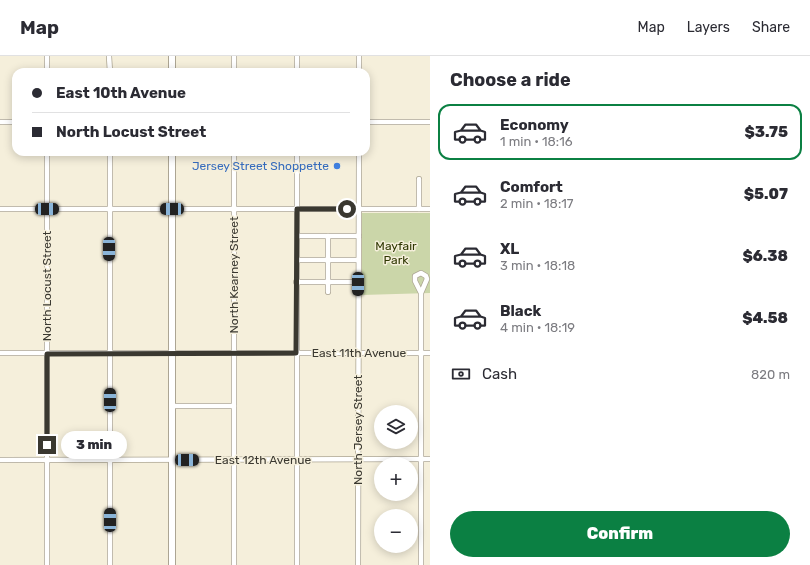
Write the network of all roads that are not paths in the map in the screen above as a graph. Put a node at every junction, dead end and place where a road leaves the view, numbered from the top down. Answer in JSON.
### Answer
{"nodes":[{"id":1,"x":47,"y":56,"type":"edge"},
{"id":2,"x":110,"y":56,"type":"edge"},
{"id":3,"x":172,"y":56,"type":"edge"},
{"id":4,"x":234,"y":56,"type":"edge"},
{"id":5,"x":296,"y":56,"type":"edge"},
{"id":6,"x":359,"y":56,"type":"edge"},
{"id":7,"x":47,"y":68,"type":"edge"},
{"id":8,"x":110,"y":68,"type":"edge"},
{"id":9,"x":172,"y":68,"type":"edge"},
{"id":10,"x":234,"y":68,"type":"edge"},
{"id":11,"x":297,"y":68,"type":"edge"},
{"id":12,"x":359,"y":68,"type":"edge"},
{"id":13,"x":0,"y":122,"type":"edge"},
{"id":14,"x":12,"y":122,"type":"edge"},
{"id":15,"x":370,"y":122,"type":"edge"},
{"id":16,"x":430,"y":122,"type":"edge"},
{"id":17,"x":47,"y":156,"type":"edge"},
{"id":18,"x":110,"y":156,"type":"edge"},
{"id":19,"x":172,"y":156,"type":"edge"},
{"id":20,"x":234,"y":156,"type":"edge"},
{"id":21,"x":297,"y":156,"type":"edge"},
{"id":22,"x":359,"y":156,"type":"edge"},
{"id":23,"x":419,"y":179,"type":"dead end"},
{"id":24,"x":0,"y":209,"type":"edge"},
{"id":25,"x":47,"y":209,"type":"junction"},
{"id":26,"x":109,"y":209,"type":"junction"},
{"id":27,"x":172,"y":209,"type":"junction"},
{"id":28,"x":234,"y":209,"type":"junction"},
{"id":29,"x":297,"y":209,"type":"junction"},
{"id":30,"x":359,"y":209,"type":"junction"},
{"id":31,"x":419,"y":209,"type":"junction"},
{"id":32,"x":430,"y":209,"type":"edge"},
{"id":33,"x":297,"y":236,"type":"junction"},
{"id":34,"x":328,"y":236,"type":"junction"},
{"id":35,"x":359,"y":236,"type":"junction"},
{"id":36,"x":297,"y":260,"type":"junction"},
{"id":37,"x":328,"y":260,"type":"junction"},
{"id":38,"x":358,"y":260,"type":"junction"},
{"id":39,"x":296,"y":282,"type":"junction"},
{"id":40,"x":328,"y":282,"type":"junction"},
{"id":41,"x":358,"y":282,"type":"junction"},
{"id":42,"x":328,"y":292,"type":"dead end"},
{"id":43,"x":421,"y":293,"type":"dead end"},
{"id":44,"x":296,"y":353,"type":"junction"},
{"id":45,"x":358,"y":353,"type":"junction"},
{"id":46,"x":422,"y":353,"type":"junction"},
{"id":47,"x":430,"y":353,"type":"edge"},
{"id":48,"x":0,"y":354,"type":"edge"},
{"id":49,"x":47,"y":354,"type":"junction"},
{"id":50,"x":109,"y":354,"type":"junction"},
{"id":51,"x":172,"y":354,"type":"junction"},
{"id":52,"x":234,"y":354,"type":"junction"},
{"id":53,"x":172,"y":406,"type":"junction"},
{"id":54,"x":234,"y":406,"type":"junction"},
{"id":55,"x":421,"y":459,"type":"junction"},
{"id":56,"x":430,"y":459,"type":"edge"},
{"id":57,"x":0,"y":460,"type":"edge"},
{"id":58,"x":47,"y":460,"type":"junction"},
{"id":59,"x":172,"y":460,"type":"junction"},
{"id":60,"x":234,"y":460,"type":"junction"},
{"id":61,"x":296,"y":460,"type":"junction"},
{"id":62,"x":358,"y":460,"type":"junction"},
{"id":63,"x":110,"y":461,"type":"junction"},
{"id":64,"x":47,"y":565,"type":"edge"},
{"id":65,"x":110,"y":565,"type":"edge"},
{"id":66,"x":172,"y":565,"type":"edge"},
{"id":67,"x":234,"y":565,"type":"edge"},
{"id":68,"x":296,"y":565,"type":"edge"},
{"id":69,"x":358,"y":565,"type":"edge"},
{"id":70,"x":421,"y":565,"type":"edge"}],
"edges":[{"from":1,"to":7,"type":"street"},
{"from":2,"to":8,"type":"street"},
{"from":3,"to":9,"type":"street"},
{"from":4,"to":10,"type":"street"},
{"from":5,"to":11,"type":"street"},
{"from":6,"to":12,"type":"street"},
{"from":13,"to":14,"type":"street"},
{"from":15,"to":16,"type":"street"},
{"from":17,"to":25,"type":"street","name":"North Locust Street"},
{"from":18,"to":26,"type":"street"},
{"from":19,"to":27,"type":"street"},
{"from":20,"to":28,"type":"street","name":"North Kearney Street"},
{"from":21,"to":29,"type":"street"},
{"from":22,"to":30,"type":"street","name":"North Jersey Street"},
{"from":23,"to":31,"type":"street"},
{"from":24,"to":25,"type":"street"},
{"from":25,"to":26,"type":"street"},
{"from":25,"to":49,"type":"street","name":"North Locust Street"},
{"from":26,"to":27,"type":"street"},
{"from":26,"to":50,"type":"street"},
{"from":27,"to":28,"type":"street"},
{"from":27,"to":51,"type":"street"},
{"from":28,"to":29,"type":"street"},
{"from":28,"to":52,"type":"street","name":"North Kearney Street"},
{"from":29,"to":30,"type":"street"},
{"from":29,"to":33,"type":"street"},
{"from":30,"to":31,"type":"street"},
{"from":30,"to":35,"type":"street","name":"North Jersey Street"},
{"from":31,"to":32,"type":"street"},
{"from":33,"to":34,"type":"street"},
{"from":33,"to":36,"type":"street"},
{"from":34,"to":35,"type":"street"},
{"from":34,"to":37,"type":"street"},
{"from":35,"to":38,"type":"street","name":"North Jersey Street"},
{"from":36,"to":37,"type":"street"},
{"from":36,"to":39,"type":"street"},
{"from":37,"to":38,"type":"street"},
{"from":37,"to":40,"type":"street"},
{"from":38,"to":41,"type":"street","name":"North Jersey Street"},
{"from":39,"to":40,"type":"street"},
{"from":39,"to":44,"type":"street"},
{"from":40,"to":41,"type":"street"},
{"from":40,"to":42,"type":"street"},
{"from":41,"to":45,"type":"street","name":"North Jersey Street"},
{"from":43,"to":46,"type":"street"},
{"from":44,"to":45,"type":"street","name":"East 11th Avenue"},
{"from":44,"to":52,"type":"street","name":"East 11th Avenue"},
{"from":44,"to":61,"type":"street"},
{"from":45,"to":46,"type":"street","name":"East 11th Avenue"},
{"from":45,"to":62,"type":"street","name":"North Jersey Street"},
{"from":46,"to":47,"type":"street","name":"East 11th Avenue"},
{"from":46,"to":55,"type":"street"},
{"from":48,"to":49,"type":"street","name":"East 11th Avenue"},
{"from":49,"to":50,"type":"street","name":"East 11th Avenue"},
{"from":49,"to":58,"type":"street","name":"North Locust Street"},
{"from":50,"to":51,"type":"street","name":"East 11th Avenue"},
{"from":50,"to":63,"type":"street"},
{"from":51,"to":52,"type":"street","name":"East 11th Avenue"},
{"from":51,"to":53,"type":"street"},
{"from":52,"to":54,"type":"street","name":"North Kearney Street"},
{"from":53,"to":54,"type":"street"},
{"from":53,"to":59,"type":"street"},
{"from":54,"to":60,"type":"street","name":"North Kearney Street"},
{"from":55,"to":56,"type":"street","name":"East 12th Avenue"},
{"from":55,"to":62,"type":"street","name":"East 12th Avenue"},
{"from":55,"to":70,"type":"street"},
{"from":57,"to":58,"type":"street","name":"East 12th Avenue"},
{"from":58,"to":63,"type":"street","name":"East 12th Avenue"},
{"from":58,"to":64,"type":"street","name":"North Locust Street"},
{"from":59,"to":60,"type":"street","name":"East 12th Avenue"},
{"from":59,"to":63,"type":"street","name":"East 12th Avenue"},
{"from":59,"to":66,"type":"street"},
{"from":60,"to":61,"type":"street","name":"East 12th Avenue"},
{"from":60,"to":67,"type":"street","name":"North Kearney Street"},
{"from":61,"to":62,"type":"street","name":"East 12th Avenue"},
{"from":61,"to":68,"type":"street"},
{"from":62,"to":69,"type":"street","name":"North Jersey Street"},
{"from":63,"to":65,"type":"street"}]}
